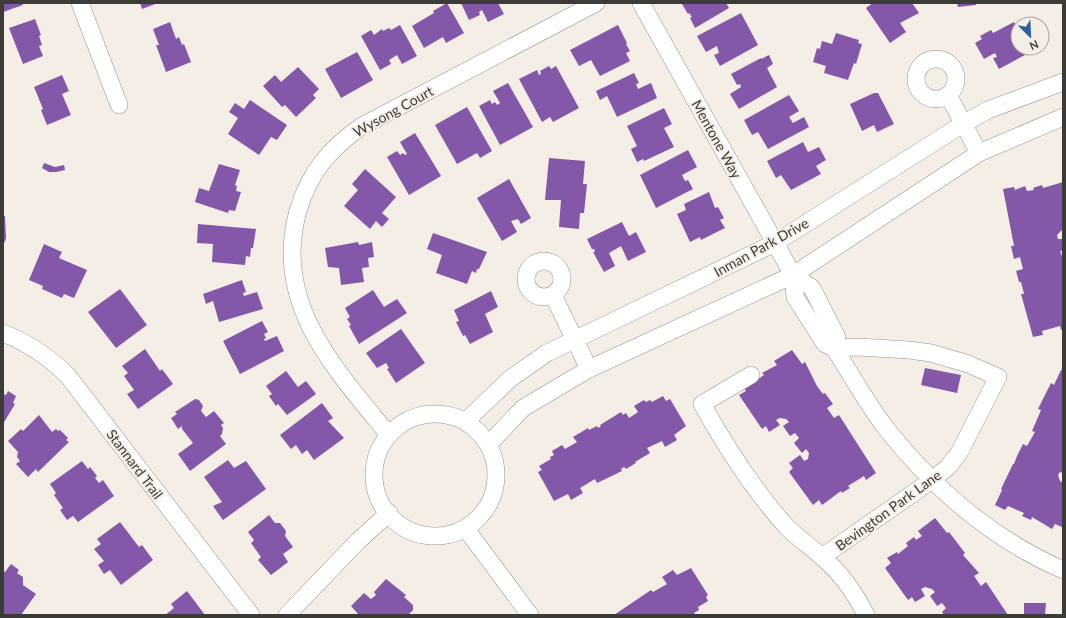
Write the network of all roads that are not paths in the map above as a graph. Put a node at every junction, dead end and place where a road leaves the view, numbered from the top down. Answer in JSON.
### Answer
{"nodes":[{"id":1,"x":80,"y":3,"type":"edge"},
{"id":2,"x":596,"y":3,"type":"edge"},
{"id":3,"x":641,"y":3,"type":"edge"},
{"id":4,"x":1063,"y":82,"type":"edge"},
{"id":5,"x":948,"y":96,"type":"dead end"},
{"id":6,"x":119,"y":105,"type":"dead end"},
{"id":7,"x":1063,"y":117,"type":"edge"},
{"id":8,"x":963,"y":124,"type":"junction"},
{"id":9,"x":979,"y":153,"type":"junction"},
{"id":10,"x":775,"y":243,"type":"junction"},
{"id":11,"x":793,"y":275,"type":"junction"},
{"id":12,"x":553,"y":295,"type":"dead end"},
{"id":13,"x":3,"y":333,"type":"edge"},
{"id":14,"x":575,"y":338,"type":"junction"},
{"id":15,"x":834,"y":348,"type":"junction"},
{"id":16,"x":589,"y":369,"type":"junction"},
{"id":17,"x":751,"y":375,"type":"dead end"},
{"id":18,"x":466,"y":421,"type":"junction"},
{"id":19,"x":389,"y":435,"type":"junction"},
{"id":20,"x":488,"y":445,"type":"junction"},
{"id":21,"x":932,"y":480,"type":"junction"},
{"id":22,"x":389,"y":513,"type":"junction"},
{"id":23,"x":466,"y":529,"type":"junction"},
{"id":24,"x":822,"y":557,"type":"junction"},
{"id":25,"x":1063,"y":570,"type":"edge"},
{"id":26,"x":251,"y":615,"type":"edge"},
{"id":27,"x":287,"y":615,"type":"edge"},
{"id":28,"x":530,"y":615,"type":"edge"},
{"id":29,"x":866,"y":615,"type":"edge"}],
"edges":[{"from":1,"to":6,"type":"street"},
{"from":2,"to":19,"type":"street","name":"Wysong Court"},
{"from":3,"to":10,"type":"street","name":"Mentone Way"},
{"from":4,"to":8,"type":"street","name":"Inman Park Drive"},
{"from":5,"to":8,"type":"street"},
{"from":7,"to":9,"type":"street"},
{"from":8,"to":9,"type":"street"},
{"from":8,"to":10,"type":"street","name":"Inman Park Drive"},
{"from":9,"to":11,"type":"street"},
{"from":10,"to":11,"type":"street","name":"Mentone Way"},
{"from":10,"to":14,"type":"street","name":"Inman Park Drive"},
{"from":11,"to":15,"type":"street"},
{"from":11,"to":16,"type":"street"},
{"from":12,"to":14,"type":"street"},
{"from":13,"to":26,"type":"street","name":"Stannard Trail"},
{"from":14,"to":16,"type":"street"},
{"from":14,"to":18,"type":"street","name":"Inman Park Drive"},
{"from":15,"to":21,"type":"street"},
{"from":15,"to":21,"type":"street","name":"Bevington Park Lane"},
{"from":16,"to":20,"type":"street"},
{"from":17,"to":24,"type":"street"},
{"from":18,"to":19,"type":"street"},
{"from":18,"to":20,"type":"street"},
{"from":19,"to":22,"type":"street"},
{"from":20,"to":23,"type":"street"},
{"from":21,"to":24,"type":"street","name":"Bevington Park Lane"},
{"from":21,"to":25,"type":"street"},
{"from":22,"to":23,"type":"street"},
{"from":22,"to":27,"type":"street"},
{"from":23,"to":28,"type":"street"},
{"from":24,"to":29,"type":"street"}]}
